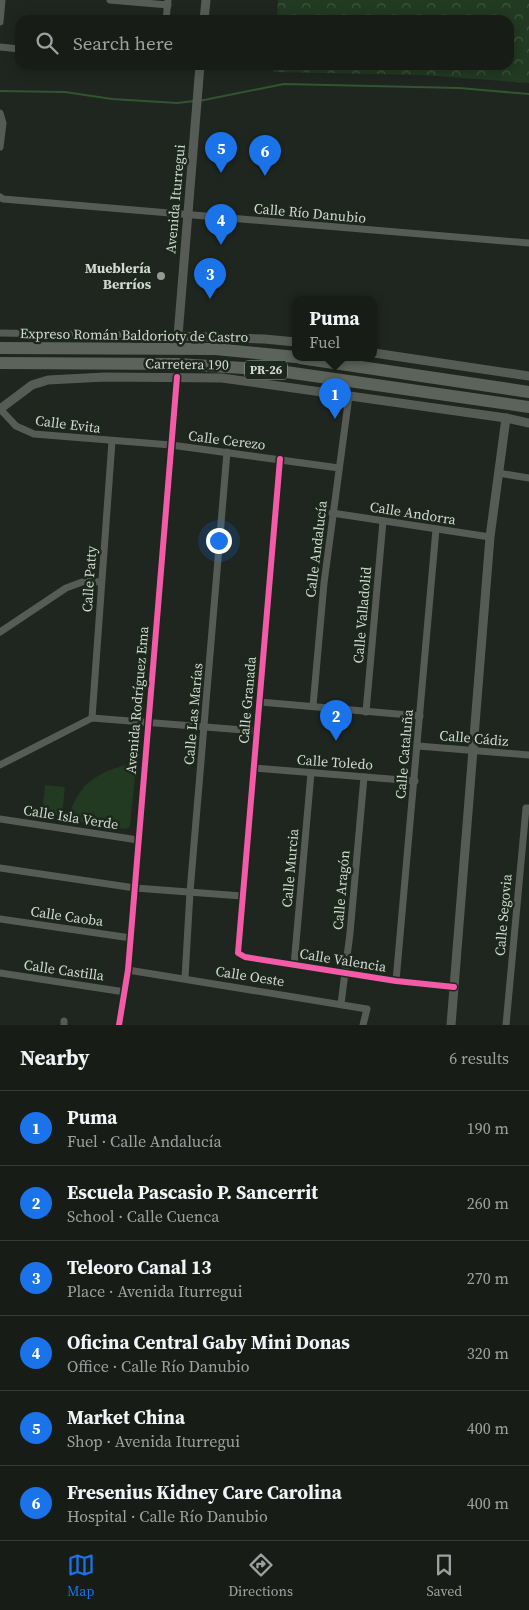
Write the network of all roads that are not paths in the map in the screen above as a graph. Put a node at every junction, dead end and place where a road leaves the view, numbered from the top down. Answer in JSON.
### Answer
{"nodes":[{"id":1,"x":2,"y":0,"type":"edge"},
{"id":2,"x":110,"y":0,"type":"edge"},
{"id":3,"x":206,"y":0,"type":"edge"},
{"id":4,"x":168,"y":2,"type":"edge"},
{"id":5,"x":167,"y":15,"type":"edge"},
{"id":6,"x":204,"y":15,"type":"edge"},
{"id":7,"x":0,"y":22,"type":"edge"},
{"id":8,"x":0,"y":47,"type":"edge"},
{"id":9,"x":15,"y":48,"type":"edge"},
{"id":10,"x":200,"y":70,"type":"edge"},
{"id":11,"x":0,"y":113,"type":"edge"},
{"id":12,"x":0,"y":147,"type":"edge"},
{"id":13,"x":0,"y":197,"type":"edge"},
{"id":14,"x":187,"y":215,"type":"junction"},
{"id":15,"x":529,"y":243,"type":"edge"},
{"id":16,"x":0,"y":334,"type":"edge"},
{"id":17,"x":178,"y":336,"type":"junction"},
{"id":18,"x":292,"y":342,"type":"edge"},
{"id":19,"x":0,"y":348,"type":"edge"},
{"id":20,"x":377,"y":353,"type":"edge"},
{"id":21,"x":292,"y":357,"type":"edge"},
{"id":22,"x":318,"y":361,"type":"edge"},
{"id":23,"x":0,"y":363,"type":"edge"},
{"id":24,"x":529,"y":376,"type":"edge"},
{"id":25,"x":176,"y":377,"type":"junction"},
{"id":26,"x":529,"y":392,"type":"edge"},
{"id":27,"x":349,"y":396,"type":"junction"},
{"id":28,"x":529,"y":407,"type":"edge"},
{"id":29,"x":0,"y":409,"type":"edge"},
{"id":30,"x":506,"y":418,"type":"junction"},
{"id":31,"x":529,"y":423,"type":"edge"},
{"id":32,"x":112,"y":441,"type":"junction"},
{"id":33,"x":171,"y":445,"type":"junction"},
{"id":34,"x":227,"y":452,"type":"junction"},
{"id":35,"x":280,"y":459,"type":"junction"},
{"id":36,"x":339,"y":468,"type":"junction"},
{"id":37,"x":498,"y":473,"type":"junction"},
{"id":38,"x":529,"y":478,"type":"edge"},
{"id":39,"x":332,"y":513,"type":"junction"},
{"id":40,"x":383,"y":521,"type":"junction"},
{"id":41,"x":436,"y":528,"type":"junction"},
{"id":42,"x":490,"y":537,"type":"junction"},
{"id":43,"x":101,"y":582,"type":"junction"},
{"id":44,"x":0,"y":632,"type":"edge"},
{"id":45,"x":260,"y":702,"type":"junction"},
{"id":46,"x":313,"y":706,"type":"junction"},
{"id":47,"x":366,"y":712,"type":"junction"},
{"id":48,"x":420,"y":716,"type":"junction"},
{"id":49,"x":92,"y":718,"type":"junction"},
{"id":50,"x":147,"y":723,"type":"junction"},
{"id":51,"x":204,"y":728,"type":"junction"},
{"id":52,"x":257,"y":732,"type":"junction"},
{"id":53,"x":418,"y":746,"type":"junction"},
{"id":54,"x":474,"y":750,"type":"junction"},
{"id":55,"x":529,"y":754,"type":"edge"},
{"id":56,"x":0,"y":765,"type":"edge"},
{"id":57,"x":254,"y":768,"type":"junction"},
{"id":58,"x":310,"y":773,"type":"junction"},
{"id":59,"x":364,"y":777,"type":"junction"},
{"id":60,"x":414,"y":781,"type":"junction"},
{"id":61,"x":527,"y":808,"type":"edge"},
{"id":62,"x":0,"y":819,"type":"edge"},
{"id":63,"x":138,"y":840,"type":"junction"},
{"id":64,"x":0,"y":868,"type":"edge"},
{"id":65,"x":135,"y":888,"type":"junction"},
{"id":66,"x":190,"y":892,"type":"junction"},
{"id":67,"x":242,"y":896,"type":"junction"},
{"id":68,"x":0,"y":919,"type":"edge"},
{"id":69,"x":131,"y":938,"type":"junction"},
{"id":70,"x":238,"y":943,"type":"joint"},
{"id":71,"x":294,"y":965,"type":"junction"},
{"id":72,"x":128,"y":970,"type":"junction"},
{"id":73,"x":0,"y":973,"type":"edge"},
{"id":74,"x":346,"y":974,"type":"junction"},
{"id":75,"x":185,"y":978,"type":"junction"},
{"id":76,"x":396,"y":981,"type":"junction"},
{"id":77,"x":454,"y":988,"type":"junction"},
{"id":78,"x":125,"y":992,"type":"junction"},
{"id":79,"x":341,"y":1004,"type":"junction"},
{"id":80,"x":119,"y":1025,"type":"edge"},
{"id":81,"x":363,"y":1025,"type":"edge"},
{"id":82,"x":451,"y":1025,"type":"edge"},
{"id":83,"x":506,"y":1025,"type":"edge"}],
"edges":[{"from":1,"to":7,"type":"street"},
{"from":2,"to":4,"type":"street"},
{"from":3,"to":6,"type":"street"},
{"from":4,"to":5,"type":"street"},
{"from":8,"to":9,"type":"street"},
{"from":10,"to":14,"type":"street","name":"Avenida Iturregui"},
{"from":11,"to":12,"type":"street"},
{"from":13,"to":14,"type":"street","name":"Calle Río Danubio"},
{"from":14,"to":15,"type":"street","name":"Calle Río Danubio"},
{"from":14,"to":17,"type":"street","name":"Avenida Iturregui"},
{"from":16,"to":17,"type":"street"},
{"from":17,"to":18,"type":"street"},
{"from":19,"to":21,"type":"highway","name":"Expreso Román Baldorioty de Castro","number":"PR-26"},
{"from":20,"to":24,"type":"street"},
{"from":22,"to":26,"type":"highway","name":"Expreso Román Baldorioty de Castro","number":"PR-26"},
{"from":23,"to":28,"type":"highway","name":"Expreso Román Baldorioty de Castro","number":"PR-26"},
{"from":25,"to":27,"type":"street","name":"Carretera 190"},
{"from":25,"to":29,"type":"street","name":"Carretera 190"},
{"from":25,"to":33,"type":"street","name":"Avenida Rodríguez Ema"},
{"from":27,"to":30,"type":"street","name":"Carretera 190"},
{"from":27,"to":36,"type":"street","name":"Calle Andalucía"},
{"from":29,"to":32,"type":"street","name":"Calle Evita"},
{"from":30,"to":31,"type":"street","name":"Carretera 190"},
{"from":30,"to":37,"type":"street"},
{"from":32,"to":33,"type":"street","name":"Calle Cerezo"},
{"from":32,"to":43,"type":"street","name":"Calle Patty"},
{"from":33,"to":34,"type":"street","name":"Calle Cerezo"},
{"from":33,"to":50,"type":"street","name":"Avenida Rodríguez Ema"},
{"from":34,"to":35,"type":"street","name":"Calle Cerezo"},
{"from":34,"to":51,"type":"street","name":"Calle Las Marías"},
{"from":35,"to":36,"type":"street","name":"Calle Cerezo"},
{"from":35,"to":45,"type":"street","name":"Calle Granada"},
{"from":36,"to":39,"type":"street","name":"Calle Andalucía"},
{"from":37,"to":38,"type":"street"},
{"from":37,"to":42,"type":"street"},
{"from":39,"to":40,"type":"street","name":"Calle Andorra"},
{"from":39,"to":46,"type":"street","name":"Calle Andalucía"},
{"from":40,"to":41,"type":"street","name":"Calle Andorra"},
{"from":40,"to":47,"type":"street","name":"Calle Valladolid"},
{"from":41,"to":42,"type":"street","name":"Calle Andorra"},
{"from":41,"to":48,"type":"street","name":"Calle Cataluña"},
{"from":42,"to":54,"type":"street"},
{"from":43,"to":44,"type":"street"},
{"from":43,"to":49,"type":"street","name":"Calle Patty"},
{"from":45,"to":46,"type":"street"},
{"from":45,"to":52,"type":"street","name":"Calle Granada"},
{"from":46,"to":47,"type":"street"},
{"from":47,"to":48,"type":"street"},
{"from":48,"to":53,"type":"street","name":"Calle Cataluña"},
{"from":49,"to":50,"type":"street"},
{"from":49,"to":56,"type":"street"},
{"from":50,"to":51,"type":"street"},
{"from":50,"to":63,"type":"street","name":"Avenida Rodríguez Ema"},
{"from":51,"to":52,"type":"street"},
{"from":51,"to":66,"type":"street","name":"Calle Las Marías"},
{"from":52,"to":57,"type":"street","name":"Calle Granada"},
{"from":53,"to":54,"type":"street","name":"Calle Cádiz"},
{"from":53,"to":60,"type":"street","name":"Calle Cataluña"},
{"from":54,"to":55,"type":"street","name":"Calle Cádiz"},
{"from":54,"to":77,"type":"street"},
{"from":57,"to":58,"type":"street","name":"Calle Toledo"},
{"from":57,"to":67,"type":"street","name":"Calle Granada"},
{"from":58,"to":59,"type":"street","name":"Calle Toledo"},
{"from":58,"to":71,"type":"street","name":"Calle Murcia"},
{"from":59,"to":60,"type":"street","name":"Calle Toledo"},
{"from":59,"to":74,"type":"street","name":"Calle Aragón"},
{"from":60,"to":76,"type":"street","name":"Calle Cataluña"},
{"from":61,"to":83,"type":"street","name":"Calle Segovia"},
{"from":62,"to":63,"type":"street","name":"Calle Isla Verde"},
{"from":63,"to":65,"type":"street","name":"Avenida Rodríguez Ema"},
{"from":64,"to":65,"type":"street"},
{"from":65,"to":66,"type":"street"},
{"from":65,"to":69,"type":"street","name":"Avenida Rodríguez Ema"},
{"from":66,"to":67,"type":"street"},
{"from":66,"to":75,"type":"street","name":"Calle Las Marías"},
{"from":67,"to":70,"type":"street","name":"Calle Granada"},
{"from":68,"to":69,"type":"street","name":"Calle Caoba"},
{"from":69,"to":72,"type":"street","name":"Avenida Rodríguez Ema"},
{"from":70,"to":71,"type":"street","name":"Calle Valencia"},
{"from":71,"to":74,"type":"street","name":"Calle Valencia"},
{"from":72,"to":75,"type":"street","name":"Calle Oeste"},
{"from":72,"to":78,"type":"street","name":"Avenida Rodríguez Ema"},
{"from":73,"to":78,"type":"street","name":"Calle Castilla"},
{"from":74,"to":76,"type":"street","name":"Calle Valencia"},
{"from":74,"to":79,"type":"street","name":"Calle Aragón"},
{"from":75,"to":79,"type":"street","name":"Calle Oeste"},
{"from":76,"to":77,"type":"street","name":"Calle Valencia"},
{"from":77,"to":82,"type":"street"},
{"from":78,"to":80,"type":"street","name":"Avenida Rodríguez Ema"},
{"from":79,"to":81,"type":"street","name":"Calle Oeste"}]}
